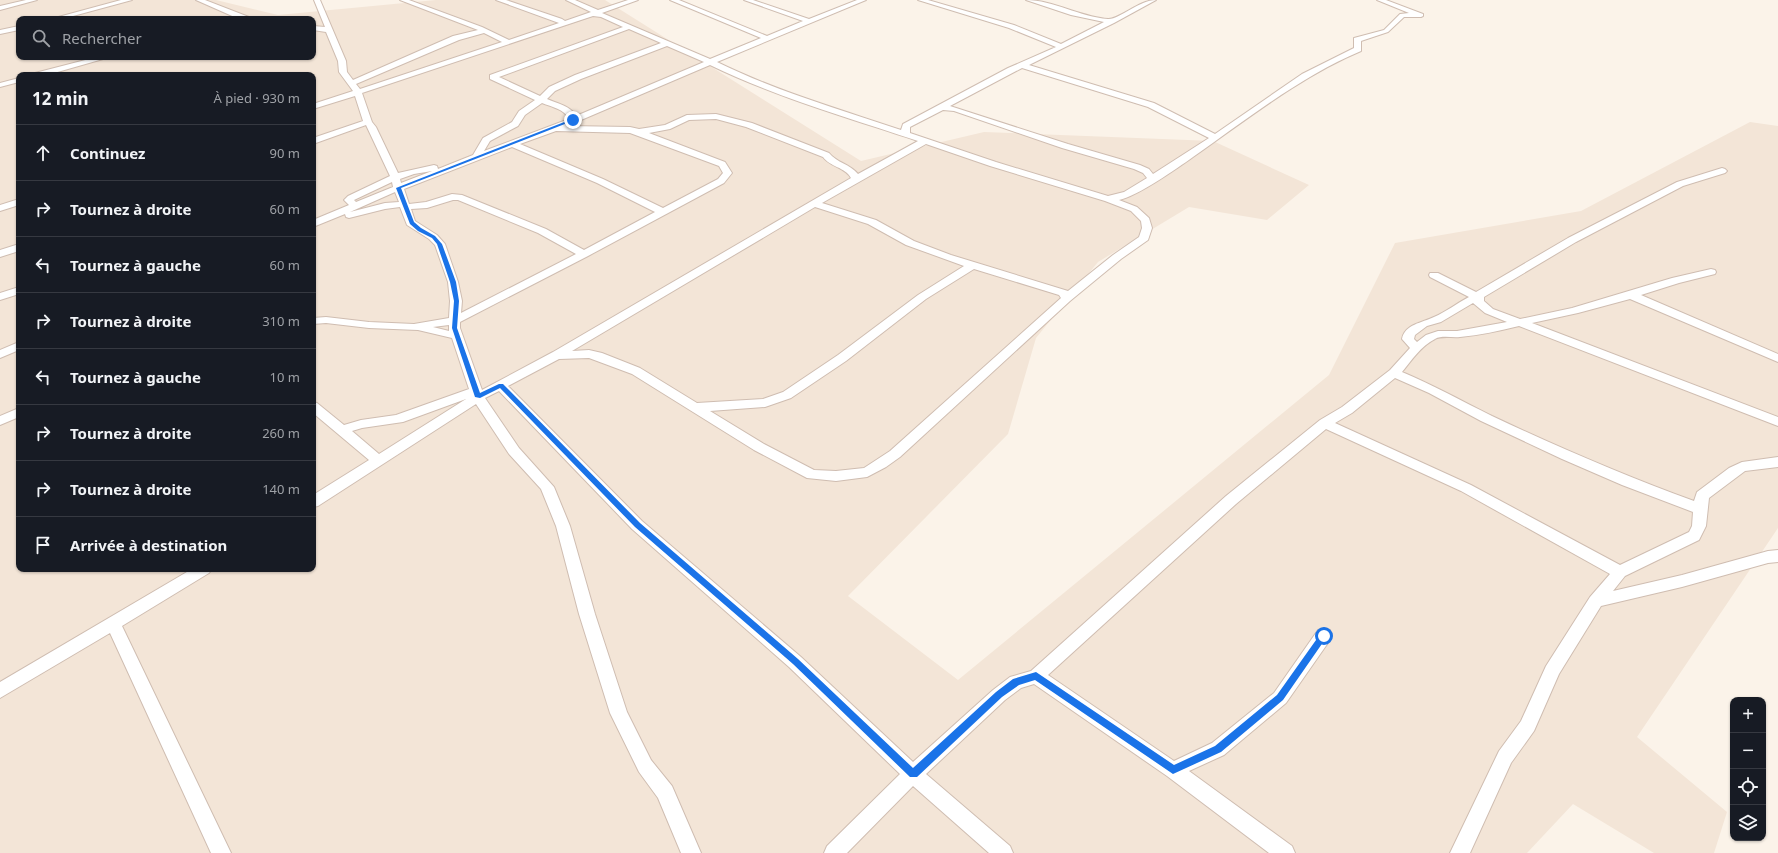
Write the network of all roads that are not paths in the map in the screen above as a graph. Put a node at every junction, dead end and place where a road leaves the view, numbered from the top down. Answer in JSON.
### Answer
{"nodes":[{"id":1,"x":34,"y":0,"type":"edge"},
{"id":2,"x":129,"y":0,"type":"edge"},
{"id":3,"x":199,"y":0,"type":"edge"},
{"id":4,"x":317,"y":0,"type":"edge"},
{"id":5,"x":404,"y":0,"type":"edge"},
{"id":6,"x":499,"y":0,"type":"edge"},
{"id":7,"x":569,"y":0,"type":"edge"},
{"id":8,"x":635,"y":0,"type":"edge"},
{"id":9,"x":673,"y":0,"type":"edge"},
{"id":10,"x":747,"y":0,"type":"edge"},
{"id":11,"x":863,"y":0,"type":"edge"},
{"id":12,"x":921,"y":0,"type":"edge"},
{"id":13,"x":1029,"y":0,"type":"edge"},
{"id":14,"x":1153,"y":0,"type":"edge"},
{"id":15,"x":1380,"y":0,"type":"edge"},
{"id":16,"x":1043,"y":1,"type":"edge"},
{"id":17,"x":0,"y":8,"type":"edge"},
{"id":18,"x":599,"y":13,"type":"junction"},
{"id":19,"x":66,"y":16,"type":"edge"},
{"id":20,"x":238,"y":16,"type":"edge"},
{"id":21,"x":808,"y":21,"type":"junction"},
{"id":22,"x":561,"y":22,"type":"junction"},
{"id":23,"x":1112,"y":22,"type":"junction"},
{"id":24,"x":629,"y":27,"type":"junction"},
{"id":25,"x":316,"y":28,"type":"edge"},
{"id":26,"x":16,"y":29,"type":"edge"},
{"id":27,"x":329,"y":30,"type":"junction"},
{"id":28,"x":484,"y":30,"type":"junction"},
{"id":29,"x":0,"y":32,"type":"edge"},
{"id":30,"x":766,"y":38,"type":"junction"},
{"id":31,"x":508,"y":42,"type":"junction"},
{"id":32,"x":666,"y":44,"type":"junction"},
{"id":33,"x":1062,"y":47,"type":"junction"},
{"id":34,"x":95,"y":60,"type":"edge"},
{"id":35,"x":710,"y":62,"type":"junction"},
{"id":36,"x":1023,"y":66,"type":"junction"},
{"id":37,"x":49,"y":72,"type":"edge"},
{"id":38,"x":16,"y":81,"type":"edge"},
{"id":39,"x":0,"y":86,"type":"edge"},
{"id":40,"x":355,"y":88,"type":"junction"},
{"id":41,"x":542,"y":100,"type":"junction"},
{"id":42,"x":316,"y":106,"type":"edge"},
{"id":43,"x":941,"y":107,"type":"junction"},
{"id":44,"x":573,"y":120,"type":"junction"},
{"id":45,"x":368,"y":122,"type":"junction"},
{"id":46,"x":554,"y":128,"type":"junction"},
{"id":47,"x":905,"y":131,"type":"junction"},
{"id":48,"x":639,"y":132,"type":"junction"},
{"id":49,"x":1215,"y":137,"type":"junction"},
{"id":50,"x":316,"y":140,"type":"edge"},
{"id":51,"x":925,"y":141,"type":"junction"},
{"id":52,"x":512,"y":144,"type":"junction"},
{"id":53,"x":477,"y":157,"type":"junction"},
{"id":54,"x":1722,"y":171,"type":"dead end"},
{"id":55,"x":856,"y":179,"type":"junction"},
{"id":56,"x":1152,"y":179,"type":"junction"},
{"id":57,"x":396,"y":182,"type":"junction"},
{"id":58,"x":0,"y":199,"type":"edge"},
{"id":59,"x":1108,"y":199,"type":"junction"},
{"id":60,"x":16,"y":203,"type":"edge"},
{"id":61,"x":814,"y":204,"type":"junction"},
{"id":62,"x":404,"y":205,"type":"junction"},
{"id":63,"x":0,"y":208,"type":"edge"},
{"id":64,"x":663,"y":212,"type":"junction"},
{"id":65,"x":323,"y":220,"type":"junction"},
{"id":66,"x":316,"y":223,"type":"edge"},
{"id":67,"x":16,"y":248,"type":"edge"},
{"id":68,"x":0,"y":254,"type":"edge"},
{"id":69,"x":584,"y":254,"type":"junction"},
{"id":70,"x":972,"y":265,"type":"junction"},
{"id":71,"x":1711,"y":272,"type":"dead end"},
{"id":72,"x":1434,"y":275,"type":"dead end"},
{"id":73,"x":16,"y":291,"type":"edge"},
{"id":74,"x":1631,"y":295,"type":"junction"},
{"id":75,"x":0,"y":297,"type":"edge"},
{"id":76,"x":1478,"y":297,"type":"junction"},
{"id":77,"x":1066,"y":299,"type":"junction"},
{"id":78,"x":316,"y":317,"type":"edge"},
{"id":79,"x":454,"y":320,"type":"junction"},
{"id":80,"x":1516,"y":322,"type":"junction"},
{"id":81,"x":414,"y":327,"type":"junction"},
{"id":82,"x":457,"y":336,"type":"junction"},
{"id":83,"x":16,"y":347,"type":"edge"},
{"id":84,"x":1416,"y":348,"type":"junction"},
{"id":85,"x":0,"y":354,"type":"edge"},
{"id":86,"x":557,"y":355,"type":"junction"},
{"id":87,"x":1778,"y":358,"type":"edge"},
{"id":88,"x":1394,"y":373,"type":"junction"},
{"id":89,"x":501,"y":386,"type":"junction"},
{"id":90,"x":477,"y":394,"type":"junction"},
{"id":91,"x":695,"y":407,"type":"junction"},
{"id":92,"x":316,"y":408,"type":"edge"},
{"id":93,"x":16,"y":413,"type":"edge"},
{"id":94,"x":0,"y":421,"type":"edge"},
{"id":95,"x":1778,"y":422,"type":"edge"},
{"id":96,"x":1325,"y":423,"type":"junction"},
{"id":97,"x":342,"y":430,"type":"junction"},
{"id":98,"x":378,"y":460,"type":"junction"},
{"id":99,"x":1778,"y":462,"type":"edge"},
{"id":100,"x":316,"y":500,"type":"edge"},
{"id":101,"x":1701,"y":508,"type":"junction"},
{"id":102,"x":1778,"y":556,"type":"edge"},
{"id":103,"x":199,"y":572,"type":"edge"},
{"id":104,"x":1620,"y":572,"type":"junction"},
{"id":105,"x":1596,"y":601,"type":"junction"},
{"id":106,"x":113,"y":623,"type":"junction"},
{"id":107,"x":1324,"y":636,"type":"dead end"},
{"id":108,"x":1036,"y":676,"type":"junction"},
{"id":109,"x":0,"y":692,"type":"edge"},
{"id":110,"x":1173,"y":770,"type":"junction"},
{"id":111,"x":913,"y":774,"type":"junction"},
{"id":112,"x":222,"y":853,"type":"edge"},
{"id":113,"x":691,"y":853,"type":"edge"},
{"id":114,"x":834,"y":853,"type":"edge"},
{"id":115,"x":1003,"y":853,"type":"edge"},
{"id":116,"x":1285,"y":853,"type":"edge"},
{"id":117,"x":1460,"y":853,"type":"edge"}],
"edges":[{"from":1,"to":17,"type":"street"},
{"from":2,"to":19,"type":"street"},
{"from":3,"to":20,"type":"street"},
{"from":4,"to":27,"type":"street"},
{"from":5,"to":28,"type":"street"},
{"from":6,"to":22,"type":"street"},
{"from":7,"to":18,"type":"street"},
{"from":8,"to":18,"type":"street"},
{"from":9,"to":30,"type":"street"},
{"from":10,"to":21,"type":"street"},
{"from":11,"to":21,"type":"street"},
{"from":12,"to":33,"type":"street"},
{"from":13,"to":16,"type":"street"},
{"from":14,"to":23,"type":"street"},
{"from":15,"to":49,"type":"street"},
{"from":16,"to":23,"type":"street"},
{"from":18,"to":22,"type":"street"},
{"from":18,"to":24,"type":"street"},
{"from":21,"to":30,"type":"street"},
{"from":22,"to":31,"type":"street"},
{"from":23,"to":33,"type":"street"},
{"from":24,"to":32,"type":"street"},
{"from":24,"to":41,"type":"street"},
{"from":25,"to":27,"type":"street"},
{"from":26,"to":29,"type":"street"},
{"from":27,"to":40,"type":"street"},
{"from":28,"to":31,"type":"street"},
{"from":28,"to":40,"type":"street"},
{"from":30,"to":35,"type":"street"},
{"from":31,"to":40,"type":"street"},
{"from":32,"to":35,"type":"street"},
{"from":32,"to":41,"type":"street"},
{"from":33,"to":36,"type":"street"},
{"from":34,"to":37,"type":"street"},
{"from":35,"to":44,"type":"street"},
{"from":35,"to":47,"type":"street"},
{"from":36,"to":43,"type":"street"},
{"from":36,"to":49,"type":"street"},
{"from":38,"to":39,"type":"street"},
{"from":40,"to":42,"type":"street"},
{"from":40,"to":45,"type":"street"},
{"from":41,"to":44,"type":"street"},
{"from":41,"to":53,"type":"street"},
{"from":43,"to":47,"type":"street"},
{"from":43,"to":56,"type":"street"},
{"from":44,"to":46,"type":"street"},
{"from":45,"to":50,"type":"street"},
{"from":45,"to":57,"type":"street"},
{"from":46,"to":48,"type":"street"},
{"from":46,"to":52,"type":"street"},
{"from":47,"to":51,"type":"street"},
{"from":48,"to":55,"type":"street"},
{"from":48,"to":64,"type":"street"},
{"from":49,"to":56,"type":"street"},
{"from":51,"to":55,"type":"street"},
{"from":51,"to":59,"type":"street"},
{"from":52,"to":53,"type":"street"},
{"from":52,"to":64,"type":"street"},
{"from":53,"to":57,"type":"street"},
{"from":54,"to":76,"type":"street"},
{"from":55,"to":61,"type":"street"},
{"from":56,"to":59,"type":"street"},
{"from":57,"to":62,"type":"street"},
{"from":57,"to":65,"type":"street"},
{"from":58,"to":60,"type":"street"},
{"from":59,"to":77,"type":"street"},
{"from":60,"to":63,"type":"street"},
{"from":61,"to":70,"type":"street"},
{"from":61,"to":86,"type":"street"},
{"from":62,"to":65,"type":"street"},
{"from":62,"to":69,"type":"street"},
{"from":62,"to":79,"type":"street"},
{"from":64,"to":69,"type":"street"},
{"from":65,"to":66,"type":"street"},
{"from":67,"to":68,"type":"street"},
{"from":69,"to":79,"type":"street"},
{"from":70,"to":77,"type":"street"},
{"from":70,"to":91,"type":"street"},
{"from":71,"to":74,"type":"street"},
{"from":72,"to":76,"type":"street"},
{"from":73,"to":75,"type":"street"},
{"from":74,"to":80,"type":"street"},
{"from":74,"to":87,"type":"street"},
{"from":76,"to":80,"type":"street"},
{"from":76,"to":84,"type":"street"},
{"from":77,"to":91,"type":"street"},
{"from":78,"to":81,"type":"street"},
{"from":79,"to":81,"type":"street"},
{"from":79,"to":82,"type":"street"},
{"from":80,"to":84,"type":"street"},
{"from":80,"to":95,"type":"street"},
{"from":81,"to":82,"type":"street"},
{"from":82,"to":90,"type":"street"},
{"from":83,"to":85,"type":"street"},
{"from":84,"to":88,"type":"street"},
{"from":86,"to":89,"type":"street"},
{"from":86,"to":91,"type":"street"},
{"from":88,"to":96,"type":"street"},
{"from":88,"to":101,"type":"street"},
{"from":89,"to":90,"type":"street"},
{"from":89,"to":111,"type":"street"},
{"from":90,"to":97,"type":"street"},
{"from":90,"to":98,"type":"street"},
{"from":90,"to":113,"type":"street"},
{"from":92,"to":97,"type":"street"},
{"from":93,"to":94,"type":"street"},
{"from":96,"to":104,"type":"street"},
{"from":96,"to":108,"type":"street"},
{"from":97,"to":98,"type":"street"},
{"from":98,"to":100,"type":"street"},
{"from":99,"to":101,"type":"street"},
{"from":101,"to":104,"type":"street"},
{"from":102,"to":105,"type":"street"},
{"from":103,"to":106,"type":"street"},
{"from":104,"to":105,"type":"street"},
{"from":105,"to":117,"type":"street"},
{"from":106,"to":109,"type":"street"},
{"from":106,"to":112,"type":"street"},
{"from":107,"to":110,"type":"street"},
{"from":108,"to":110,"type":"street"},
{"from":108,"to":111,"type":"street"},
{"from":110,"to":116,"type":"street"},
{"from":111,"to":114,"type":"street"},
{"from":111,"to":115,"type":"street"}]}
